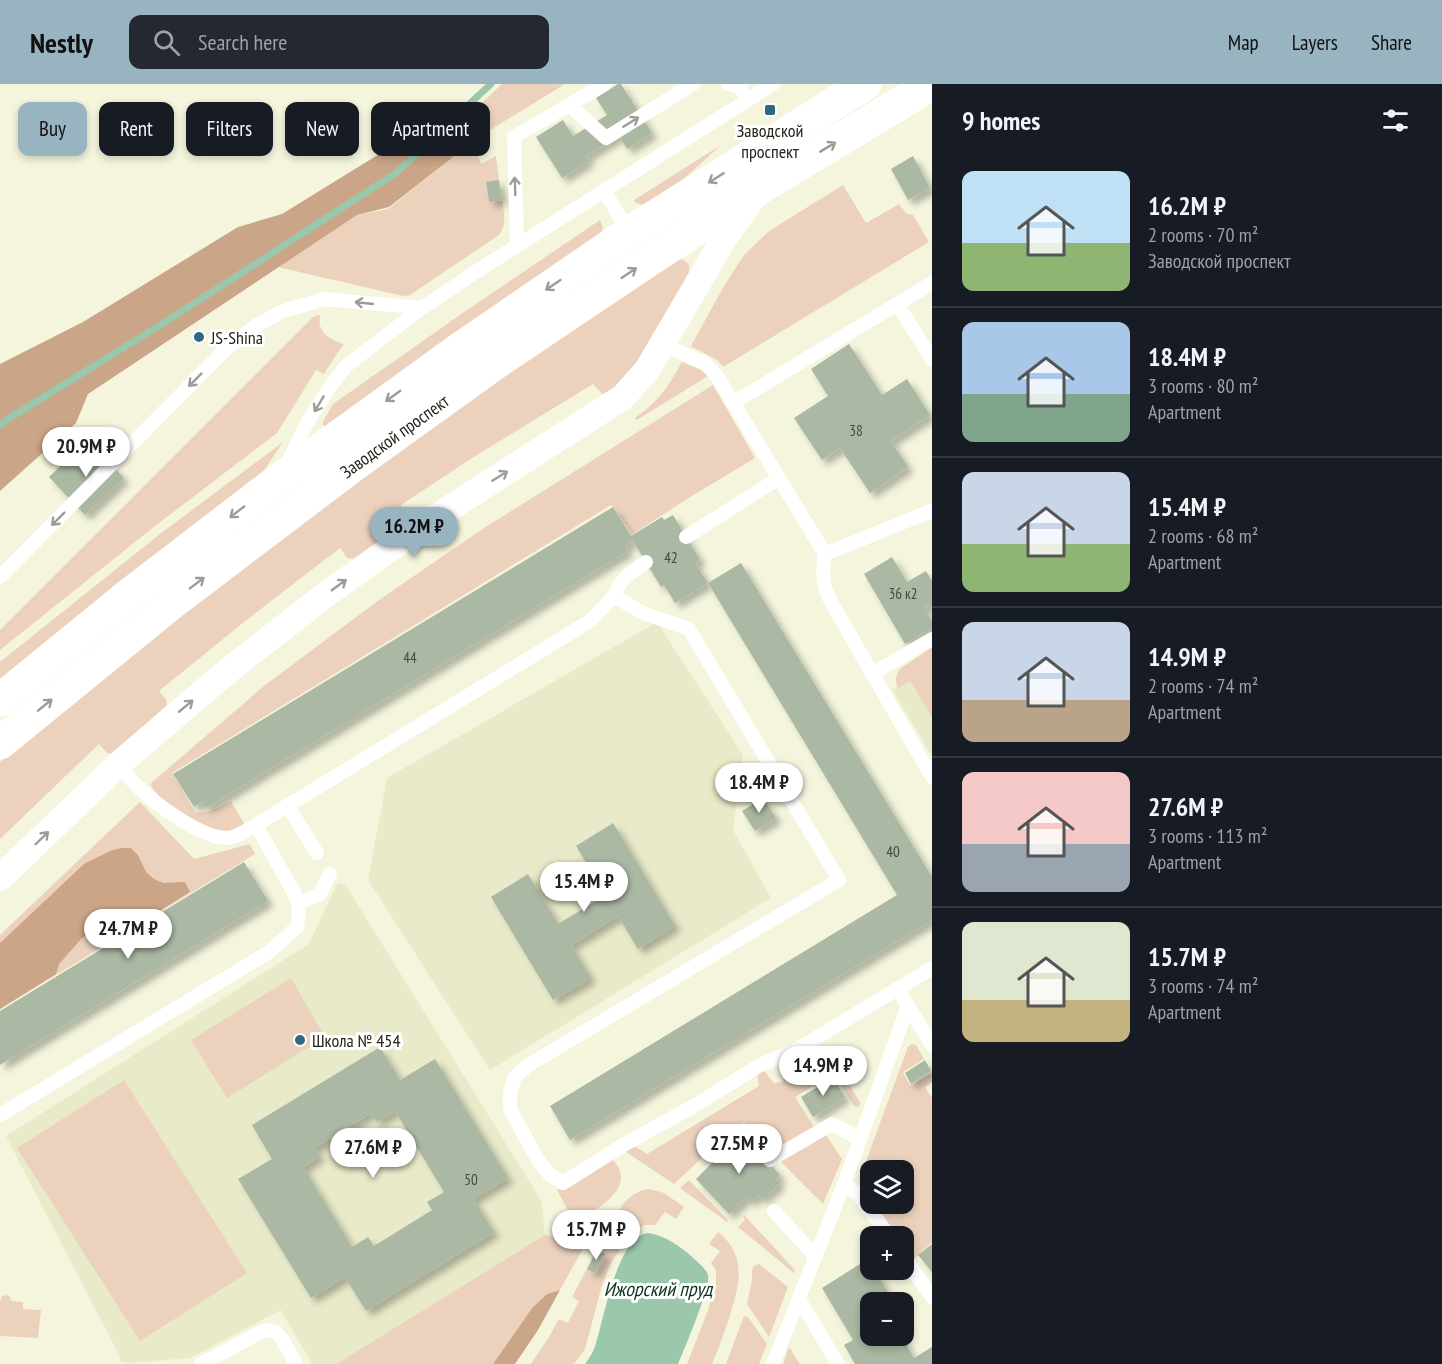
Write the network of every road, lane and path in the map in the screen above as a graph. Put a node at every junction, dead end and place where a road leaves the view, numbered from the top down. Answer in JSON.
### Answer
{"nodes":[{"id":1,"x":605,"y":84,"type":"edge"},
{"id":2,"x":693,"y":84,"type":"edge"},
{"id":3,"x":728,"y":84,"type":"edge"},
{"id":4,"x":773,"y":84,"type":"edge"},
{"id":5,"x":865,"y":84,"type":"edge"},
{"id":6,"x":932,"y":84,"type":"edge"},
{"id":7,"x":747,"y":99,"type":"junction"},
{"id":8,"x":569,"y":105,"type":"junction"},
{"id":9,"x":760,"y":188,"type":"junction"},
{"id":10,"x":604,"y":190,"type":"junction"},
{"id":11,"x":629,"y":233,"type":"junction"},
{"id":12,"x":517,"y":244,"type":"junction"},
{"id":13,"x":932,"y":283,"type":"edge"},
{"id":14,"x":897,"y":304,"type":"junction"},
{"id":15,"x":422,"y":308,"type":"junction"},
{"id":16,"x":663,"y":345,"type":"junction"},
{"id":17,"x":932,"y":359,"type":"edge"},
{"id":18,"x":733,"y":403,"type":"junction"},
{"id":19,"x":779,"y":478,"type":"junction"},
{"id":20,"x":280,"y":479,"type":"junction"},
{"id":21,"x":932,"y":511,"type":"edge"},
{"id":22,"x":686,"y":537,"type":"dead end"},
{"id":23,"x":825,"y":554,"type":"junction"},
{"id":24,"x":646,"y":562,"type":"dead end"},
{"id":25,"x":0,"y":577,"type":"edge"},
{"id":26,"x":614,"y":596,"type":"junction"},
{"id":27,"x":932,"y":639,"type":"edge"},
{"id":28,"x":872,"y":674,"type":"junction"},
{"id":29,"x":0,"y":700,"type":"edge"},
{"id":30,"x":0,"y":743,"type":"edge"},
{"id":31,"x":119,"y":764,"type":"junction"},
{"id":32,"x":932,"y":777,"type":"edge"},
{"id":33,"x":288,"y":805,"type":"junction"},
{"id":34,"x":256,"y":825,"type":"junction"},
{"id":35,"x":317,"y":853,"type":"dead end"},
{"id":36,"x":330,"y":874,"type":"dead end"},
{"id":37,"x":0,"y":878,"type":"edge"},
{"id":38,"x":298,"y":903,"type":"junction"},
{"id":39,"x":932,"y":968,"type":"edge"},
{"id":40,"x":898,"y":989,"type":"junction"},
{"id":41,"x":908,"y":1006,"type":"junction"},
{"id":42,"x":805,"y":1045,"type":"junction"},
{"id":43,"x":932,"y":1045,"type":"edge"},
{"id":44,"x":824,"y":1076,"type":"dead end"},
{"id":45,"x":0,"y":1115,"type":"edge"},
{"id":46,"x":750,"y":1138,"type":"dead end"},
{"id":47,"x":860,"y":1139,"type":"junction"},
{"id":48,"x":844,"y":1184,"type":"junction"},
{"id":49,"x":774,"y":1211,"type":"dead end"},
{"id":50,"x":882,"y":1226,"type":"edge"},
{"id":51,"x":816,"y":1256,"type":"junction"},
{"id":52,"x":914,"y":1272,"type":"edge"},
{"id":53,"x":932,"y":1297,"type":"edge"},
{"id":54,"x":800,"y":1299,"type":"junction"},
{"id":55,"x":201,"y":1364,"type":"edge"},
{"id":56,"x":296,"y":1364,"type":"edge"},
{"id":57,"x":773,"y":1364,"type":"edge"},
{"id":58,"x":838,"y":1364,"type":"edge"}],
"edges":[{"from":1,"to":8,"type":"lane"},
{"from":8,"to":2,"type":"lane","one_way":true},
{"from":3,"to":7,"type":"lane"},
{"from":4,"to":7,"type":"lane"},
{"from":5,"to":11,"type":"main road","name":"Заводской проспект","one_way":true},
{"from":9,"to":6,"type":"main road","name":"Заводской проспект","one_way":true},
{"from":7,"to":10,"type":"lane"},
{"from":12,"to":8,"type":"lane","one_way":true},
{"from":9,"to":16,"type":"street"},
{"from":30,"to":9,"type":"main road","name":"Заводской проспект","one_way":true},
{"from":10,"to":11,"type":"lane"},
{"from":10,"to":12,"type":"lane"},
{"from":11,"to":20,"type":"main road","name":"Заводской проспект","one_way":true},
{"from":12,"to":15,"type":"lane"},
{"from":13,"to":14,"type":"lane"},
{"from":14,"to":17,"type":"lane"},
{"from":14,"to":18,"type":"lane"},
{"from":15,"to":20,"type":"lane","one_way":true},
{"from":15,"to":25,"type":"lane","one_way":true},
{"from":16,"to":18,"type":"lane"},
{"from":31,"to":16,"type":"street","one_way":true},
{"from":18,"to":19,"type":"lane"},
{"from":19,"to":22,"type":"lane"},
{"from":19,"to":23,"type":"lane"},
{"from":20,"to":29,"type":"main road","name":"Заводской проспект","one_way":true},
{"from":21,"to":23,"type":"lane"},
{"from":23,"to":28,"type":"lane"},
{"from":24,"to":26,"type":"lane"},
{"from":26,"to":33,"type":"lane"},
{"from":26,"to":42,"type":"lane"},
{"from":27,"to":28,"type":"lane"},
{"from":28,"to":32,"type":"lane"},
{"from":31,"to":34,"type":"lane"},
{"from":37,"to":31,"type":"street","one_way":true},
{"from":33,"to":34,"type":"lane"},
{"from":33,"to":35,"type":"lane"},
{"from":34,"to":38,"type":"lane"},
{"from":36,"to":38,"type":"lane"},
{"from":38,"to":45,"type":"lane"},
{"from":39,"to":40,"type":"lane"},
{"from":40,"to":41,"type":"lane"},
{"from":40,"to":42,"type":"lane"},
{"from":41,"to":43,"type":"lane"},
{"from":41,"to":47,"type":"lane"},
{"from":42,"to":44,"type":"lane"},
{"from":46,"to":47,"type":"lane"},
{"from":47,"to":48,"type":"lane"},
{"from":48,"to":50,"type":"lane"},
{"from":48,"to":51,"type":"lane"},
{"from":49,"to":51,"type":"lane"},
{"from":51,"to":54,"type":"lane"},
{"from":52,"to":53,"type":"lane"},
{"from":54,"to":57,"type":"lane"},
{"from":54,"to":58,"type":"lane"},
{"from":55,"to":56,"type":"lane"}]}
